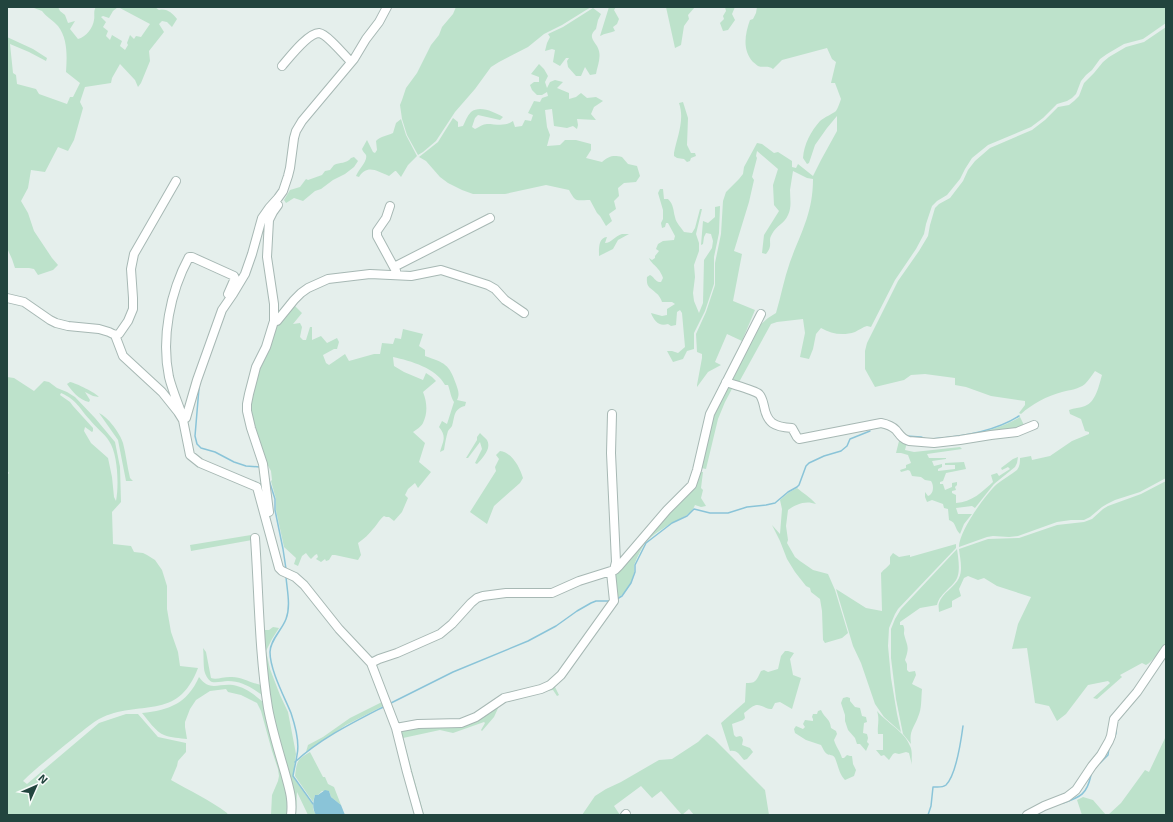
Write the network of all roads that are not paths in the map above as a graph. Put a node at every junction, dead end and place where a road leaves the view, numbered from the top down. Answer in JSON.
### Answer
{"nodes":[{"id":1,"x":387,"y":7,"type":"edge"},
{"id":2,"x":351,"y":62,"type":"junction"},
{"id":3,"x":282,"y":66,"type":"dead end"},
{"id":4,"x":290,"y":168,"type":"junction"},
{"id":5,"x":176,"y":181,"type":"dead end"},
{"id":6,"x":390,"y":206,"type":"dead end"},
{"id":7,"x":490,"y":218,"type":"dead end"},
{"id":8,"x":396,"y":271,"type":"junction"},
{"id":9,"x":7,"y":298,"type":"edge"},
{"id":10,"x":222,"y":310,"type":"junction"},
{"id":11,"x":524,"y":312,"type":"dead end"},
{"id":12,"x":762,"y":314,"type":"dead end"},
{"id":13,"x":274,"y":321,"type":"junction"},
{"id":14,"x":115,"y":335,"type":"junction"},
{"id":15,"x":732,"y":384,"type":"junction"},
{"id":16,"x":612,"y":414,"type":"dead end"},
{"id":17,"x":183,"y":420,"type":"junction"},
{"id":18,"x":1034,"y":425,"type":"dead end"},
{"id":19,"x":256,"y":538,"type":"dead end"},
{"id":20,"x":274,"y":549,"type":"junction"},
{"id":21,"x":612,"y":571,"type":"junction"},
{"id":22,"x":1166,"y":649,"type":"edge"},
{"id":23,"x":372,"y":663,"type":"junction"},
{"id":24,"x":396,"y":728,"type":"junction"},
{"id":25,"x":291,"y":815,"type":"edge"},
{"id":26,"x":420,"y":815,"type":"edge"},
{"id":27,"x":1027,"y":815,"type":"edge"}],
"edges":[{"from":1,"to":2,"type":"street"},
{"from":2,"to":3,"type":"street"},
{"from":2,"to":4,"type":"street"},
{"from":4,"to":10,"type":"street"},
{"from":4,"to":13,"type":"street"},
{"from":5,"to":14,"type":"street"},
{"from":6,"to":8,"type":"street"},
{"from":7,"to":8,"type":"street"},
{"from":8,"to":11,"type":"street"},
{"from":8,"to":13,"type":"street"},
{"from":9,"to":14,"type":"street"},
{"from":10,"to":17,"type":"street"},
{"from":10,"to":17,"type":"street"},
{"from":12,"to":15,"type":"street"},
{"from":13,"to":20,"type":"street"},
{"from":14,"to":17,"type":"street"},
{"from":15,"to":18,"type":"street"},
{"from":15,"to":21,"type":"street"},
{"from":16,"to":21,"type":"street"},
{"from":17,"to":20,"type":"street"},
{"from":19,"to":25,"type":"street"},
{"from":20,"to":23,"type":"street"},
{"from":21,"to":23,"type":"street"},
{"from":21,"to":24,"type":"street"},
{"from":22,"to":27,"type":"street"},
{"from":23,"to":24,"type":"street"},
{"from":24,"to":26,"type":"street"}]}
